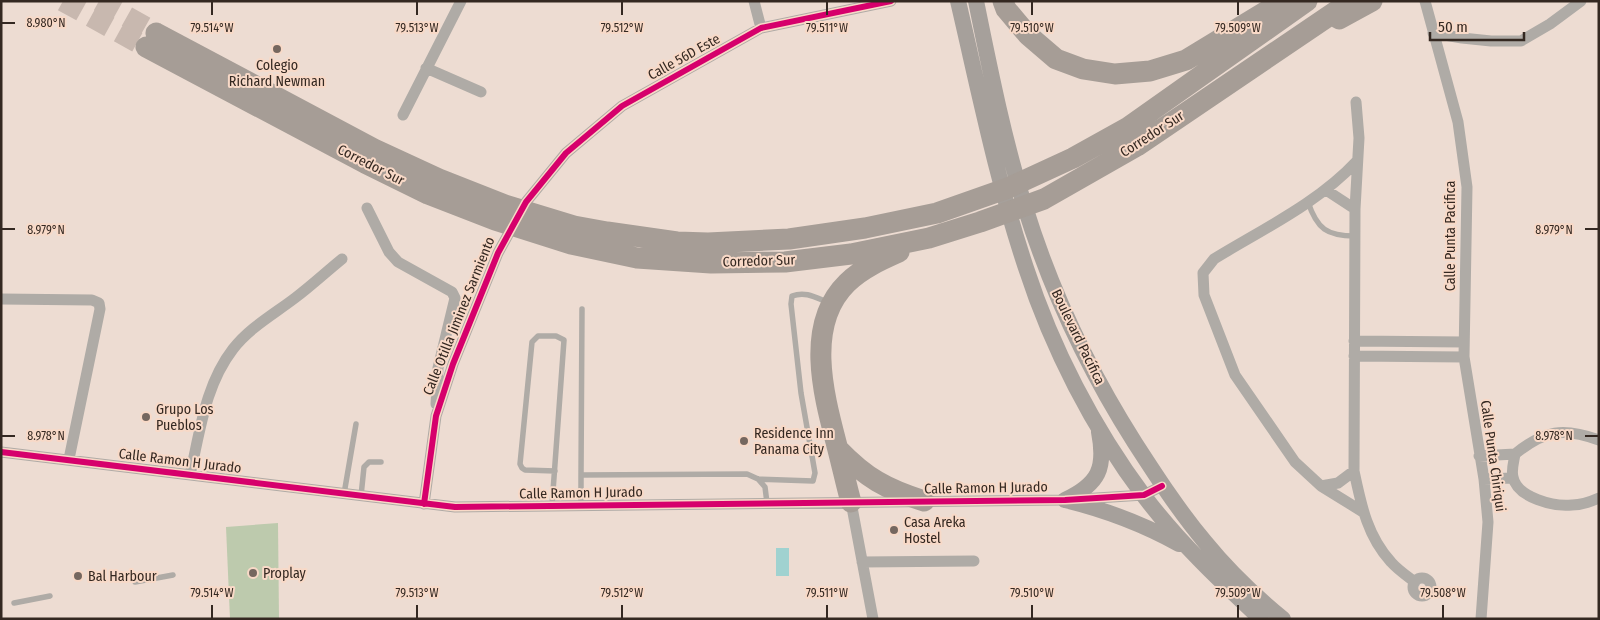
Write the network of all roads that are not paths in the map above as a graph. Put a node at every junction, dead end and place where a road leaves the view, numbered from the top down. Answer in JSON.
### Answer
{"nodes":[{"id":1,"x":461,"y":1,"type":"edge"},
{"id":2,"x":754,"y":1,"type":"edge"},
{"id":3,"x":891,"y":1,"type":"edge"},
{"id":4,"x":958,"y":1,"type":"edge"},
{"id":5,"x":976,"y":1,"type":"edge"},
{"id":6,"x":1003,"y":1,"type":"edge"},
{"id":7,"x":1283,"y":1,"type":"edge"},
{"id":8,"x":1307,"y":1,"type":"edge"},
{"id":9,"x":1350,"y":1,"type":"edge"},
{"id":10,"x":1372,"y":1,"type":"edge"},
{"id":11,"x":1425,"y":1,"type":"edge"},
{"id":12,"x":1581,"y":1,"type":"edge"},
{"id":13,"x":761,"y":28,"type":"junction"},
{"id":14,"x":1433,"y":33,"type":"junction"},
{"id":15,"x":1277,"y":52,"type":"junction"},
{"id":16,"x":426,"y":68,"type":"junction"},
{"id":17,"x":984,"y":83,"type":"junction"},
{"id":18,"x":481,"y":92,"type":"dead end"},
{"id":19,"x":1356,"y":102,"type":"dead end"},
{"id":20,"x":402,"y":115,"type":"dead end"},
{"id":21,"x":1357,"y":161,"type":"junction"},
{"id":22,"x":1326,"y":190,"type":"junction"},
{"id":23,"x":526,"y":202,"type":"joint"},
{"id":24,"x":1308,"y":202,"type":"junction"},
{"id":25,"x":367,"y":208,"type":"dead end"},
{"id":26,"x":1355,"y":209,"type":"junction"},
{"id":27,"x":1354,"y":236,"type":"junction"},
{"id":28,"x":929,"y":238,"type":"junction"},
{"id":29,"x":342,"y":259,"type":"dead end"},
{"id":30,"x":1,"y":298,"type":"edge"},
{"id":31,"x":832,"y":304,"type":"junction"},
{"id":32,"x":582,"y":309,"type":"dead end"},
{"id":33,"x":1354,"y":341,"type":"junction"},
{"id":34,"x":1464,"y":342,"type":"junction"},
{"id":35,"x":1354,"y":356,"type":"junction"},
{"id":36,"x":1464,"y":357,"type":"junction"},
{"id":37,"x":436,"y":416,"type":"junction"},
{"id":38,"x":356,"y":424,"type":"dead end"},
{"id":39,"x":1098,"y":425,"type":"junction"},
{"id":40,"x":1599,"y":440,"type":"edge"},
{"id":41,"x":838,"y":448,"type":"junction"},
{"id":42,"x":1,"y":452,"type":"edge"},
{"id":43,"x":1515,"y":454,"type":"junction"},
{"id":44,"x":1479,"y":456,"type":"junction"},
{"id":45,"x":69,"y":459,"type":"junction"},
{"id":46,"x":381,"y":462,"type":"dead end"},
{"id":47,"x":555,"y":470,"type":"junction"},
{"id":48,"x":1354,"y":471,"type":"junction"},
{"id":49,"x":190,"y":475,"type":"junction"},
{"id":50,"x":581,"y":475,"type":"junction"},
{"id":51,"x":1513,"y":478,"type":"junction"},
{"id":52,"x":758,"y":479,"type":"junction"},
{"id":53,"x":1484,"y":479,"type":"junction"},
{"id":54,"x":1162,"y":486,"type":"junction"},
{"id":55,"x":1321,"y":486,"type":"junction"},
{"id":56,"x":344,"y":494,"type":"junction"},
{"id":57,"x":361,"y":496,"type":"junction"},
{"id":58,"x":1144,"y":496,"type":"junction"},
{"id":59,"x":1599,"y":498,"type":"edge"},
{"id":60,"x":1066,"y":500,"type":"junction"},
{"id":61,"x":924,"y":501,"type":"junction"},
{"id":62,"x":851,"y":502,"type":"junction"},
{"id":63,"x":767,"y":503,"type":"junction"},
{"id":64,"x":424,"y":504,"type":"junction"},
{"id":65,"x":552,"y":505,"type":"junction"},
{"id":66,"x":581,"y":505,"type":"junction"},
{"id":67,"x":1363,"y":512,"type":"junction"},
{"id":68,"x":1187,"y":548,"type":"junction"},
{"id":69,"x":974,"y":561,"type":"dead end"},
{"id":70,"x":862,"y":562,"type":"junction"},
{"id":71,"x":173,"y":575,"type":"dead end"},
{"id":72,"x":135,"y":582,"type":"dead end"},
{"id":73,"x":1415,"y":582,"type":"dead end"},
{"id":74,"x":50,"y":596,"type":"dead end"},
{"id":75,"x":14,"y":603,"type":"dead end"},
{"id":76,"x":873,"y":619,"type":"edge"},
{"id":77,"x":1261,"y":619,"type":"edge"},
{"id":78,"x":1283,"y":619,"type":"edge"},
{"id":79,"x":1481,"y":619,"type":"edge"}],
"edges":[{"from":1,"to":16,"type":"street"},
{"from":2,"to":13,"type":"street"},
{"from":3,"to":13,"type":"street","name":"Calle 56D Este"},
{"from":4,"to":17,"type":"street","name":"Boulevard Pacífica"},
{"from":5,"to":17,"type":"street","name":"Boulevard Pacífica"},
{"from":6,"to":7,"type":"highway"},
{"from":8,"to":28,"type":"highway","name":"Corredor Sur"},
{"from":9,"to":15,"type":"highway","name":"Corredor Sur"},
{"from":10,"to":15,"type":"highway"},
{"from":11,"to":14,"type":"street","name":"Calle Punta Pacifica"},
{"from":12,"to":14,"type":"street"},
{"from":13,"to":23,"type":"street","name":"Calle 56D Este"},
{"from":14,"to":34,"type":"street","name":"Calle Punta Pacifica"},
{"from":15,"to":28,"type":"highway","name":"Corredor Sur"},
{"from":16,"to":18,"type":"street"},
{"from":16,"to":20,"type":"street"},
{"from":17,"to":39,"type":"street","name":"Boulevard Pacífica"},
{"from":17,"to":54,"type":"street","name":"Boulevard Pacífica"},
{"from":19,"to":21,"type":"street"},
{"from":21,"to":22,"type":"street"},
{"from":21,"to":26,"type":"street"},
{"from":22,"to":24,"type":"street"},
{"from":22,"to":26,"type":"street"},
{"from":23,"to":37,"type":"street","name":"Calle Otilla Jiminez Sarmiento"},
{"from":24,"to":27,"type":"lane"},
{"from":24,"to":55,"type":"street"},
{"from":25,"to":37,"type":"street"},
{"from":26,"to":27,"type":"street"},
{"from":27,"to":33,"type":"street"},
{"from":28,"to":31,"type":"highway"},
{"from":29,"to":49,"type":"street"},
{"from":30,"to":45,"type":"street"},
{"from":31,"to":41,"type":"highway"},
{"from":31,"to":52,"type":"lane"},
{"from":32,"to":50,"type":"lane"},
{"from":33,"to":34,"type":"street"},
{"from":33,"to":35,"type":"street"},
{"from":34,"to":36,"type":"street","name":"Calle Punta Pacifica"},
{"from":35,"to":36,"type":"street"},
{"from":35,"to":48,"type":"street"},
{"from":36,"to":44,"type":"street","name":"Calle Punta Chiriqui"},
{"from":37,"to":64,"type":"street","name":"Calle Otilla Jiminez Sarmiento"},
{"from":38,"to":56,"type":"lane"},
{"from":39,"to":58,"type":"street","name":"Boulevard Pacífica"},
{"from":39,"to":60,"type":"street"},
{"from":40,"to":43,"type":"street"},
{"from":41,"to":61,"type":"highway"},
{"from":41,"to":62,"type":"highway"},
{"from":42,"to":45,"type":"street","name":"Calle Ramon H Jurado"},
{"from":43,"to":44,"type":"street"},
{"from":43,"to":51,"type":"street"},
{"from":44,"to":53,"type":"street","name":"Calle Punta Chiriqui"},
{"from":45,"to":49,"type":"street","name":"Calle Ramon H Jurado"},
{"from":46,"to":57,"type":"lane"},
{"from":47,"to":47,"type":"lane"},
{"from":47,"to":65,"type":"lane"},
{"from":48,"to":55,"type":"street"},
{"from":48,"to":67,"type":"street"},
{"from":49,"to":56,"type":"street","name":"Calle Ramon H Jurado"},
{"from":50,"to":52,"type":"lane"},
{"from":50,"to":66,"type":"lane"},
{"from":51,"to":53,"type":"street"},
{"from":51,"to":59,"type":"street"},
{"from":52,"to":63,"type":"lane"},
{"from":53,"to":79,"type":"street","name":"Calle Punta Chiriqui"},
{"from":54,"to":58,"type":"street","name":"Calle Ramon H Jurado"},
{"from":54,"to":78,"type":"street","name":"Boulevard Pacífica"},
{"from":55,"to":67,"type":"street"},
{"from":56,"to":57,"type":"street","name":"Calle Ramon H Jurado"},
{"from":57,"to":64,"type":"street","name":"Calle Ramon H Jurado"},
{"from":58,"to":60,"type":"street","name":"Calle Ramon H Jurado"},
{"from":58,"to":68,"type":"street","name":"Boulevard Pacífica"},
{"from":60,"to":61,"type":"street","name":"Calle Ramon H Jurado"},
{"from":60,"to":68,"type":"street"},
{"from":61,"to":62,"type":"street","name":"Calle Ramon H Jurado"},
{"from":62,"to":63,"type":"street","name":"Calle Ramon H Jurado"},
{"from":62,"to":70,"type":"street"},
{"from":63,"to":66,"type":"street","name":"Calle Ramon H Jurado"},
{"from":64,"to":65,"type":"street","name":"Calle Ramon H Jurado"},
{"from":65,"to":66,"type":"street","name":"Calle Ramon H Jurado"},
{"from":67,"to":73,"type":"street"},
{"from":68,"to":77,"type":"street","name":"Boulevard Pacífica"},
{"from":69,"to":70,"type":"street"},
{"from":70,"to":76,"type":"street"},
{"from":71,"to":72,"type":"lane"},
{"from":74,"to":75,"type":"lane"}]}
